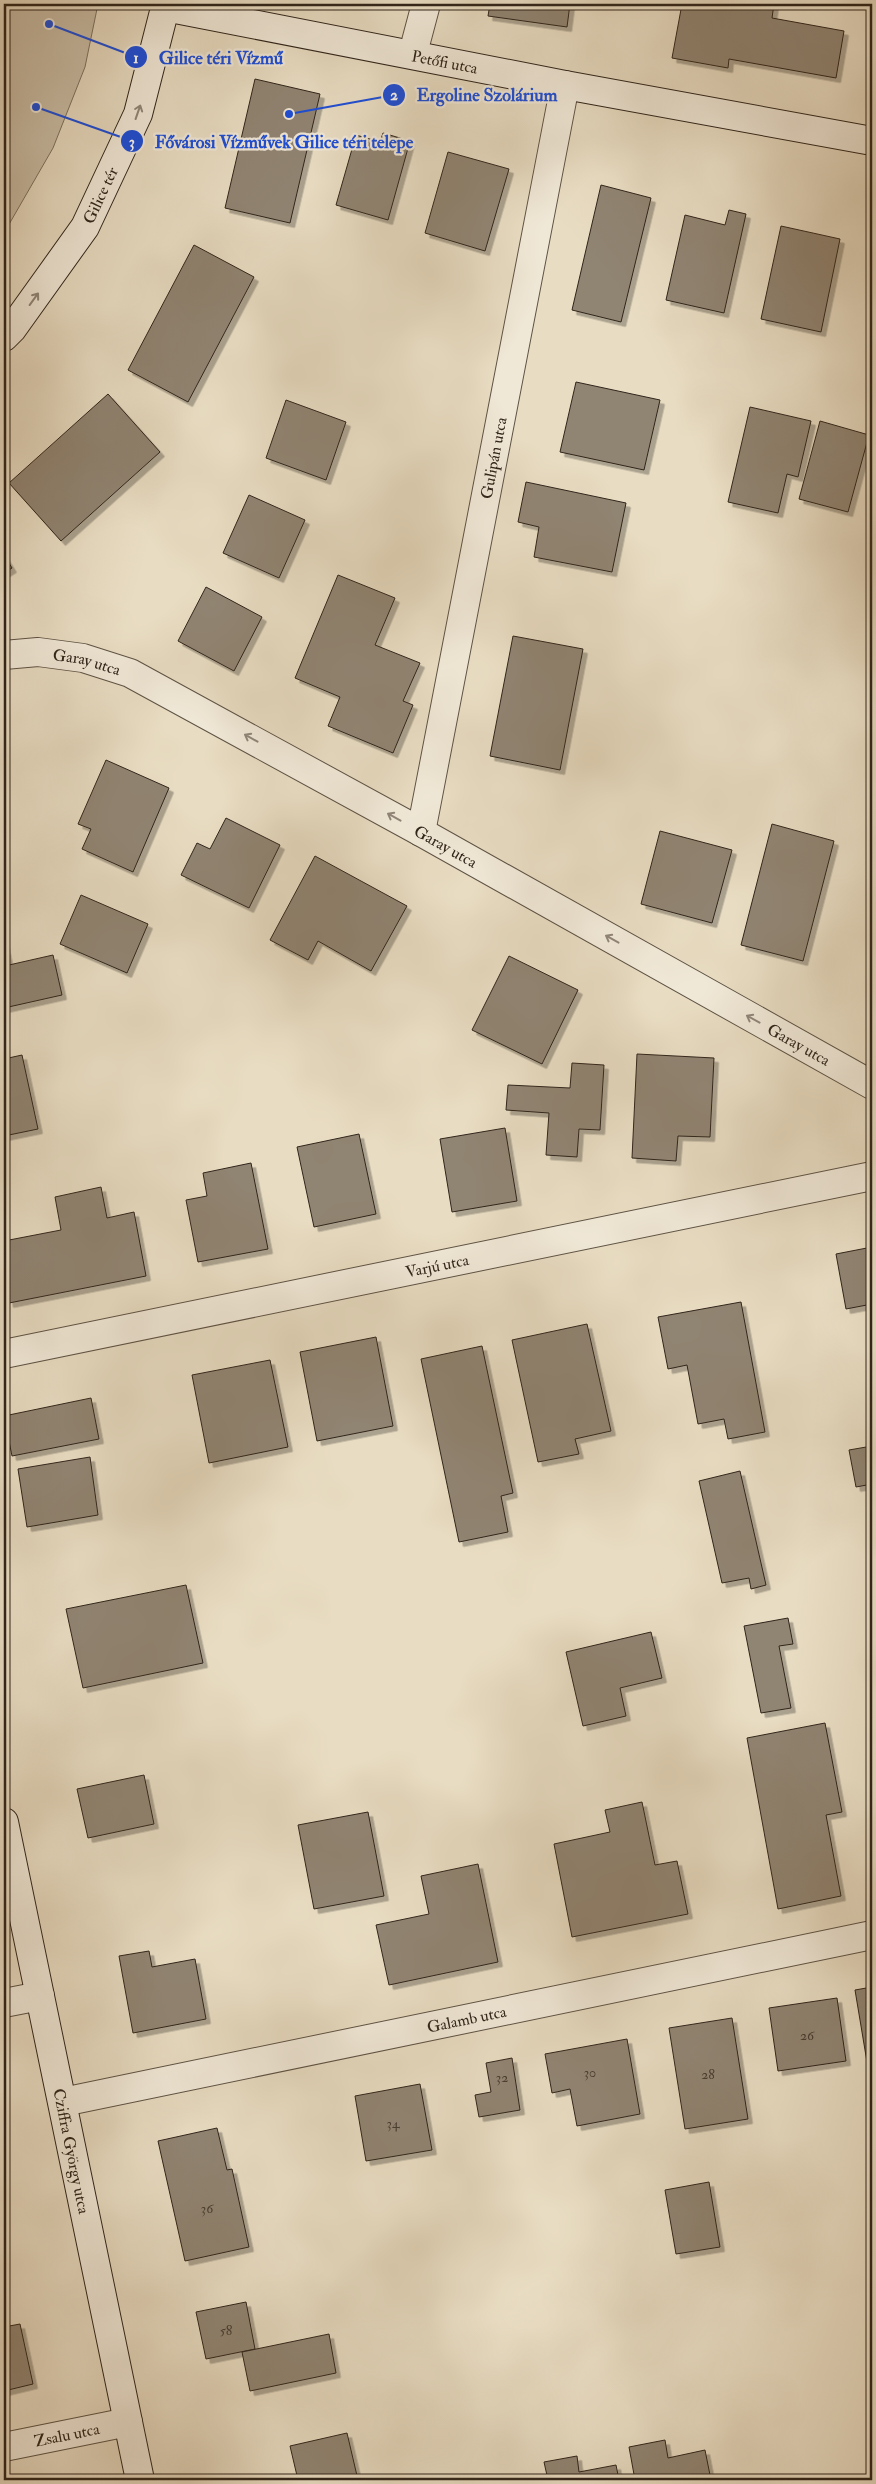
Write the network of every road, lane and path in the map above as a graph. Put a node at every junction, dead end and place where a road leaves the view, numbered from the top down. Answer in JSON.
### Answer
{"nodes":[{"id":1,"x":426,"y":4,"type":"edge"},
{"id":2,"x":166,"y":5,"type":"edge"},
{"id":3,"x":413,"y":53,"type":"junction"},
{"id":4,"x":565,"y":84,"type":"junction"},
{"id":5,"x":872,"y":141,"type":"edge"},
{"id":6,"x":4,"y":337,"type":"edge"},
{"id":7,"x":4,"y":655,"type":"edge"},
{"id":8,"x":421,"y":832,"type":"junction"},
{"id":9,"x":872,"y":1085,"type":"edge"},
{"id":10,"x":872,"y":1176,"type":"edge"},
{"id":11,"x":4,"y":1354,"type":"edge"},
{"id":12,"x":4,"y":1822,"type":"edge"},
{"id":13,"x":872,"y":1935,"type":"edge"},
{"id":14,"x":40,"y":1996,"type":"junction"},
{"id":15,"x":4,"y":2003,"type":"edge"},
{"id":16,"x":63,"y":2102,"type":"junction"},
{"id":17,"x":128,"y":2422,"type":"junction"},
{"id":18,"x":4,"y":2447,"type":"edge"},
{"id":19,"x":140,"y":2480,"type":"edge"}],
"edges":[{"from":1,"to":3,"type":"street"},
{"from":2,"to":3,"type":"street","name":"Petőfi utca"},
{"from":6,"to":2,"type":"street","name":"Gilice tér","one_way":true},
{"from":3,"to":4,"type":"street","name":"Petőfi utca"},
{"from":4,"to":5,"type":"street","name":"Petőfi utca"},
{"from":4,"to":8,"type":"street","name":"Gulipán utca"},
{"from":8,"to":7,"type":"street","name":"Garay utca","one_way":true},
{"from":9,"to":8,"type":"street","name":"Garay utca","one_way":true},
{"from":10,"to":11,"type":"street","name":"Varjú utca"},
{"from":12,"to":14,"type":"street","name":"Cziffra György utca"},
{"from":13,"to":16,"type":"street","name":"Galamb utca"},
{"from":14,"to":15,"type":"street"},
{"from":14,"to":16,"type":"street","name":"Cziffra György utca"},
{"from":16,"to":17,"type":"street","name":"Cziffra György utca"},
{"from":17,"to":18,"type":"street","name":"Zsalu utca"},
{"from":17,"to":19,"type":"street","name":"Cziffra György utca"}]}
